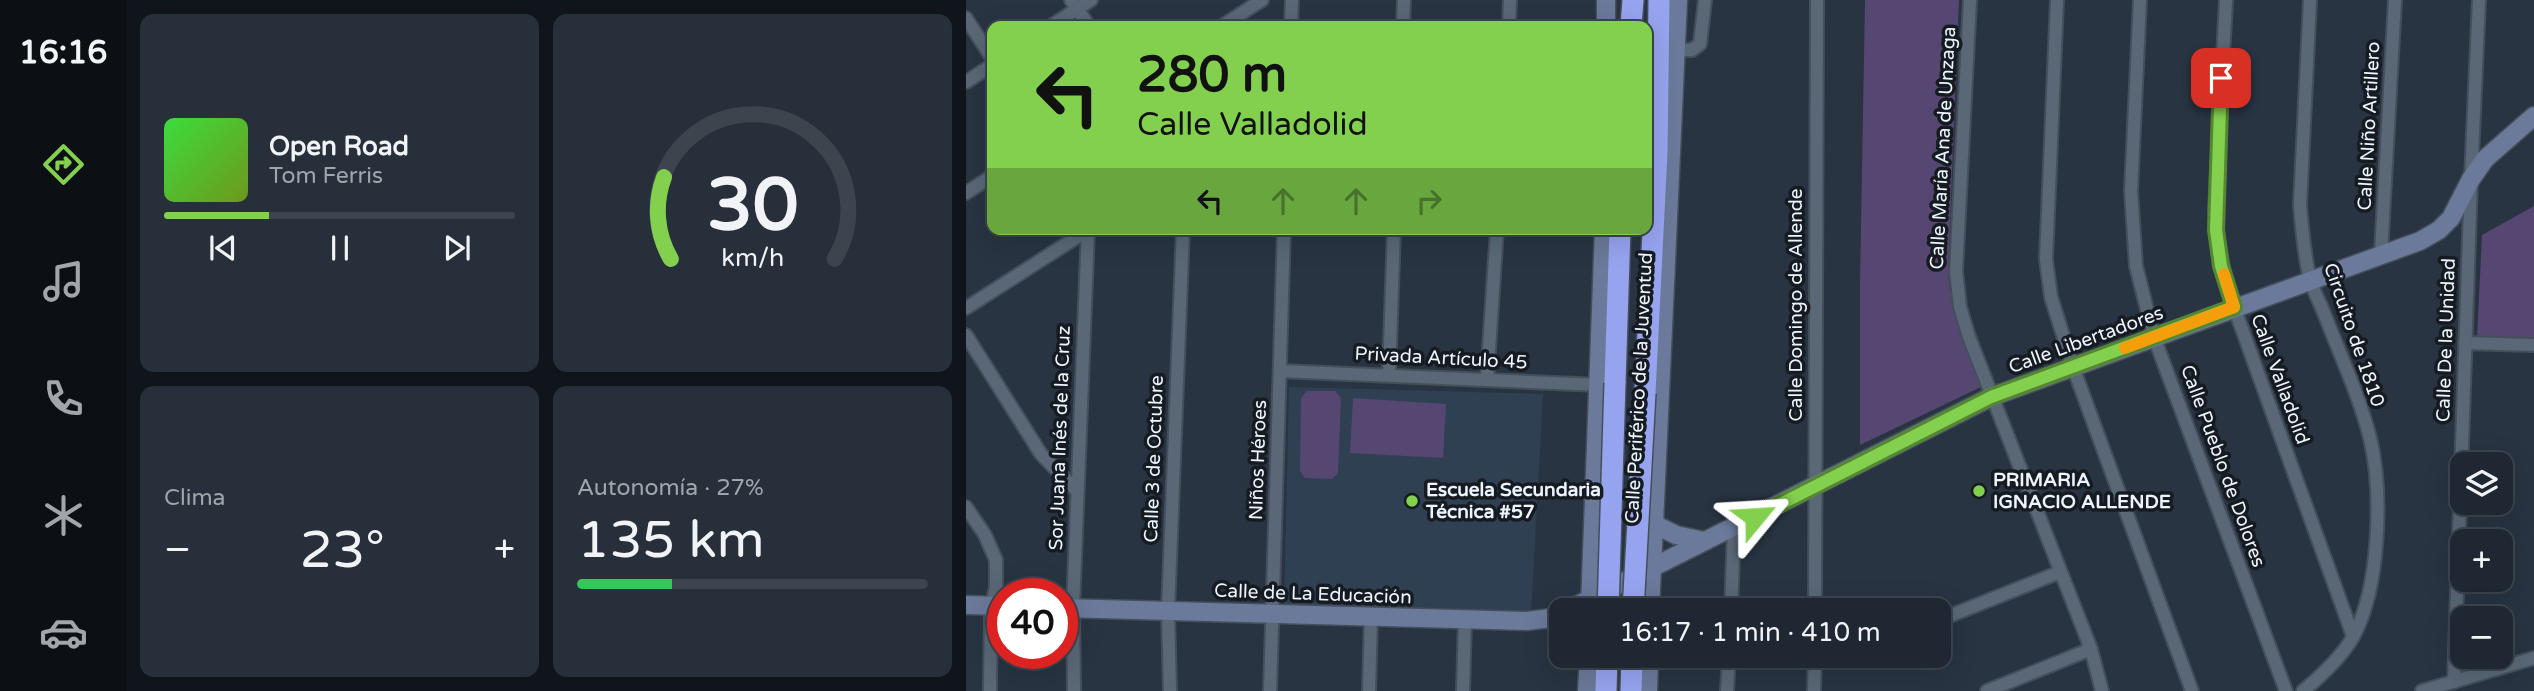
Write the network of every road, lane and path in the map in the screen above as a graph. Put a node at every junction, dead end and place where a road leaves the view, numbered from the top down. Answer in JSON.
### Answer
{"nodes":[{"id":1,"x":1091,"y":0,"type":"edge"},
{"id":2,"x":1262,"y":0,"type":"edge"},
{"id":3,"x":1292,"y":0,"type":"edge"},
{"id":4,"x":1404,"y":0,"type":"edge"},
{"id":5,"x":1510,"y":0,"type":"edge"},
{"id":6,"x":1606,"y":0,"type":"edge"},
{"id":7,"x":1633,"y":0,"type":"edge"},
{"id":8,"x":1659,"y":0,"type":"edge"},
{"id":9,"x":1678,"y":0,"type":"edge"},
{"id":10,"x":1705,"y":0,"type":"edge"},
{"id":11,"x":1817,"y":0,"type":"edge"},
{"id":12,"x":1970,"y":0,"type":"edge"},
{"id":13,"x":2057,"y":0,"type":"edge"},
{"id":14,"x":2140,"y":0,"type":"edge"},
{"id":15,"x":2225,"y":0,"type":"edge"},
{"id":16,"x":2310,"y":0,"type":"edge"},
{"id":17,"x":2395,"y":0,"type":"edge"},
{"id":18,"x":2479,"y":0,"type":"edge"},
{"id":19,"x":1074,"y":4,"type":"edge"},
{"id":20,"x":966,"y":18,"type":"edge"},
{"id":21,"x":1056,"y":21,"type":"edge"},
{"id":22,"x":1086,"y":21,"type":"edge"},
{"id":23,"x":1230,"y":21,"type":"edge"},
{"id":24,"x":1291,"y":21,"type":"edge"},
{"id":25,"x":1403,"y":21,"type":"edge"},
{"id":26,"x":1508,"y":21,"type":"edge"},
{"id":27,"x":1606,"y":21,"type":"edge"},
{"id":28,"x":1631,"y":21,"type":"edge"},
{"id":29,"x":987,"y":50,"type":"edge"},
{"id":30,"x":1674,"y":57,"type":"junction"},
{"id":31,"x":987,"y":68,"type":"edge"},
{"id":32,"x":966,"y":82,"type":"edge"},
{"id":33,"x":2534,"y":116,"type":"edge"},
{"id":34,"x":1657,"y":152,"type":"junction"},
{"id":35,"x":987,"y":179,"type":"edge"},
{"id":36,"x":2470,"y":179,"type":"junction"},
{"id":37,"x":966,"y":193,"type":"edge"},
{"id":38,"x":1080,"y":235,"type":"edge"},
{"id":39,"x":1088,"y":235,"type":"edge"},
{"id":40,"x":1183,"y":235,"type":"edge"},
{"id":41,"x":1284,"y":235,"type":"edge"},
{"id":42,"x":1394,"y":235,"type":"edge"},
{"id":43,"x":1497,"y":235,"type":"edge"},
{"id":44,"x":1604,"y":235,"type":"edge"},
{"id":45,"x":1620,"y":235,"type":"edge"},
{"id":46,"x":2381,"y":254,"type":"junction"},
{"id":47,"x":2311,"y":279,"type":"junction"},
{"id":48,"x":2234,"y":307,"type":"junction"},
{"id":49,"x":966,"y":308,"type":"edge"},
{"id":50,"x":966,"y":335,"type":"edge"},
{"id":51,"x":2154,"y":337,"type":"junction"},
{"id":52,"x":2465,"y":343,"type":"junction"},
{"id":53,"x":2534,"y":345,"type":"edge"},
{"id":54,"x":2073,"y":367,"type":"junction"},
{"id":55,"x":1280,"y":371,"type":"junction"},
{"id":56,"x":1389,"y":375,"type":"junction"},
{"id":57,"x":1487,"y":379,"type":"junction"},
{"id":58,"x":1608,"y":384,"type":"junction"},
{"id":59,"x":1991,"y":397,"type":"junction"},
{"id":60,"x":1815,"y":487,"type":"junction"},
{"id":61,"x":1077,"y":491,"type":"junction"},
{"id":62,"x":966,"y":507,"type":"edge"},
{"id":63,"x":1654,"y":528,"type":"junction"},
{"id":64,"x":1734,"y":528,"type":"junction"},
{"id":65,"x":1594,"y":531,"type":"junction"},
{"id":66,"x":1704,"y":541,"type":"junction"},
{"id":67,"x":1652,"y":568,"type":"junction"},
{"id":68,"x":2060,"y":572,"type":"junction"},
{"id":69,"x":997,"y":578,"type":"edge"},
{"id":70,"x":1070,"y":578,"type":"edge"},
{"id":71,"x":1590,"y":598,"type":"edge"},
{"id":72,"x":1600,"y":598,"type":"edge"},
{"id":73,"x":1608,"y":598,"type":"edge"},
{"id":74,"x":1634,"y":598,"type":"edge"},
{"id":75,"x":1651,"y":598,"type":"edge"},
{"id":76,"x":1731,"y":598,"type":"edge"},
{"id":77,"x":1815,"y":598,"type":"edge"},
{"id":78,"x":966,"y":605,"type":"edge"},
{"id":79,"x":987,"y":606,"type":"edge"},
{"id":80,"x":1078,"y":608,"type":"edge"},
{"id":81,"x":1167,"y":611,"type":"junction"},
{"id":82,"x":1273,"y":614,"type":"junction"},
{"id":83,"x":1951,"y":615,"type":"edge"},
{"id":84,"x":1371,"y":617,"type":"junction"},
{"id":85,"x":1549,"y":618,"type":"edge"},
{"id":86,"x":1465,"y":619,"type":"junction"},
{"id":87,"x":2353,"y":636,"type":"junction"},
{"id":88,"x":2091,"y":649,"type":"junction"},
{"id":89,"x":2534,"y":658,"type":"edge"},
{"id":90,"x":1588,"y":668,"type":"edge"},
{"id":91,"x":1607,"y":668,"type":"edge"},
{"id":92,"x":1631,"y":668,"type":"edge"},
{"id":93,"x":1649,"y":668,"type":"edge"},
{"id":94,"x":1728,"y":668,"type":"edge"},
{"id":95,"x":1815,"y":668,"type":"edge"},
{"id":96,"x":992,"y":669,"type":"edge"},
{"id":97,"x":1072,"y":669,"type":"edge"},
{"id":98,"x":2454,"y":682,"type":"junction"},
{"id":99,"x":990,"y":691,"type":"edge"},
{"id":100,"x":1074,"y":691,"type":"edge"},
{"id":101,"x":1170,"y":691,"type":"edge"},
{"id":102,"x":1270,"y":691,"type":"edge"},
{"id":103,"x":1369,"y":691,"type":"edge"},
{"id":104,"x":1463,"y":691,"type":"edge"},
{"id":105,"x":1587,"y":691,"type":"edge"},
{"id":106,"x":1606,"y":691,"type":"edge"},
{"id":107,"x":1630,"y":691,"type":"edge"},
{"id":108,"x":1648,"y":691,"type":"edge"},
{"id":109,"x":1727,"y":691,"type":"edge"},
{"id":110,"x":1814,"y":691,"type":"edge"},
{"id":111,"x":1987,"y":691,"type":"edge"},
{"id":112,"x":2102,"y":691,"type":"edge"},
{"id":113,"x":2192,"y":691,"type":"edge"},
{"id":114,"x":2286,"y":691,"type":"edge"},
{"id":115,"x":2303,"y":691,"type":"edge"},
{"id":116,"x":2422,"y":691,"type":"edge"}],
"edges":[{"from":1,"to":19,"type":"street"},
{"from":2,"to":23,"type":"street"},
{"from":3,"to":24,"type":"street"},
{"from":4,"to":25,"type":"street"},
{"from":5,"to":26,"type":"street"},
{"from":6,"to":27,"type":"main road"},
{"from":7,"to":28,"type":"highway"},
{"from":8,"to":34,"type":"highway"},
{"from":9,"to":30,"type":"main road","name":"Calle Periférico de la Juventud"},
{"from":10,"to":30,"type":"street"},
{"from":11,"to":60,"type":"street","name":"Calle Domingo de Allende"},
{"from":12,"to":59,"type":"street","name":"Calle María Ana de Unzaga"},
{"from":13,"to":54,"type":"street"},
{"from":14,"to":51,"type":"street","name":"Calle Pueblo de Dolores"},
{"from":15,"to":48,"type":"street","name":"Calle Valladolid"},
{"from":16,"to":47,"type":"street","name":"Circuito de 1810"},
{"from":17,"to":46,"type":"street","name":"Calle Niño Artillero"},
{"from":18,"to":36,"type":"street","name":"Calle De la Unidad"},
{"from":19,"to":21,"type":"street"},
{"from":19,"to":22,"type":"street"},
{"from":20,"to":29,"type":"street"},
{"from":30,"to":34,"type":"highway"},
{"from":30,"to":63,"type":"main road","name":"Calle Periférico de la Juventud"},
{"from":31,"to":32,"type":"street"},
{"from":33,"to":36,"type":"main road","name":"Calle Libertadores"},
{"from":34,"to":74,"type":"highway","bridge":true},
{"from":35,"to":37,"type":"street"},
{"from":36,"to":46,"type":"main road","name":"Calle Libertadores"},
{"from":36,"to":52,"type":"street","name":"Calle De la Unidad"},
{"from":38,"to":49,"type":"street"},
{"from":39,"to":61,"type":"street","name":"Sor Juana Inés de la Cruz"},
{"from":40,"to":81,"type":"street","name":"Calle 3 de Octubre"},
{"from":41,"to":55,"type":"street","name":"Niños Héroes"},
{"from":42,"to":56,"type":"street"},
{"from":43,"to":57,"type":"street"},
{"from":44,"to":58,"type":"main road","name":"Calle Periférico de la Juventud"},
{"from":45,"to":58,"type":"highway"},
{"from":46,"to":47,"type":"main road","name":"Calle Libertadores"},
{"from":47,"to":48,"type":"main road","name":"Calle Libertadores"},
{"from":47,"to":87,"type":"street","name":"Circuito de 1810"},
{"from":48,"to":51,"type":"main road","name":"Calle Libertadores"},
{"from":48,"to":87,"type":"street","name":"Calle Valladolid"},
{"from":50,"to":61,"type":"street"},
{"from":51,"to":54,"type":"main road","name":"Calle Libertadores"},
{"from":51,"to":114,"type":"street","name":"Calle Pueblo de Dolores"},
{"from":52,"to":53,"type":"street"},
{"from":52,"to":98,"type":"street","name":"Calle De la Unidad"},
{"from":54,"to":59,"type":"main road","name":"Calle Libertadores"},
{"from":54,"to":113,"type":"street"},
{"from":55,"to":56,"type":"street","name":"Privada Artículo 45"},
{"from":55,"to":82,"type":"street","name":"Niños Héroes"},
{"from":56,"to":57,"type":"street","name":"Privada Artículo 45"},
{"from":57,"to":58,"type":"street","name":"Privada Artículo 45"},
{"from":58,"to":65,"type":"main road","name":"Calle Periférico de la Juventud"},
{"from":58,"to":73,"type":"highway","bridge":true},
{"from":59,"to":60,"type":"main road","name":"Calle Libertadores"},
{"from":59,"to":68,"type":"street","name":"Calle María Ana de Unzaga"},
{"from":60,"to":64,"type":"main road","name":"Calle Libertadores"},
{"from":60,"to":77,"type":"street","name":"Calle Domingo de Allende"},
{"from":61,"to":70,"type":"street","name":"Sor Juana Inés de la Cruz"},
{"from":62,"to":69,"type":"street"},
{"from":63,"to":65,"type":"main road"},
{"from":63,"to":66,"type":"main road"},
{"from":63,"to":67,"type":"main road","name":"Calle Periférico de la Juventud"},
{"from":64,"to":66,"type":"main road","name":"Calle Libertadores"},
{"from":64,"to":76,"type":"street"},
{"from":65,"to":71,"type":"main road","name":"Calle Periférico de la Juventud"},
{"from":66,"to":67,"type":"main road","name":"Calle Libertadores"},
{"from":67,"to":72,"type":"main road","name":"Calle Libertadores"},
{"from":67,"to":75,"type":"main road","name":"Calle Periférico de la Juventud"},
{"from":68,"to":83,"type":"street"},
{"from":68,"to":88,"type":"street","name":"Calle María Ana de Unzaga"},
{"from":78,"to":79,"type":"main road"},
{"from":80,"to":81,"type":"main road","name":"Calle de La Educación"},
{"from":81,"to":82,"type":"main road","name":"Calle de La Educación"},
{"from":81,"to":101,"type":"street","name":"Calle 3 de Octubre"},
{"from":82,"to":84,"type":"main road","name":"Calle de La Educación"},
{"from":82,"to":102,"type":"street","name":"Niños Héroes"},
{"from":84,"to":86,"type":"main road","name":"Calle de La Educación"},
{"from":84,"to":103,"type":"street"},
{"from":85,"to":86,"type":"main road","name":"Calle de La Educación"},
{"from":86,"to":104,"type":"street"},
{"from":87,"to":115,"type":"street"},
{"from":88,"to":111,"type":"street"},
{"from":88,"to":112,"type":"street","name":"Calle María Ana de Unzaga"},
{"from":89,"to":98,"type":"street"},
{"from":90,"to":105,"type":"main road"},
{"from":91,"to":106,"type":"highway"},
{"from":92,"to":107,"type":"highway"},
{"from":93,"to":108,"type":"main road"},
{"from":94,"to":109,"type":"street"},
{"from":95,"to":110,"type":"street"},
{"from":96,"to":99,"type":"street"},
{"from":97,"to":100,"type":"street","name":"Sor Juana Inés de la Cruz"},
{"from":98,"to":116,"type":"street"}]}
